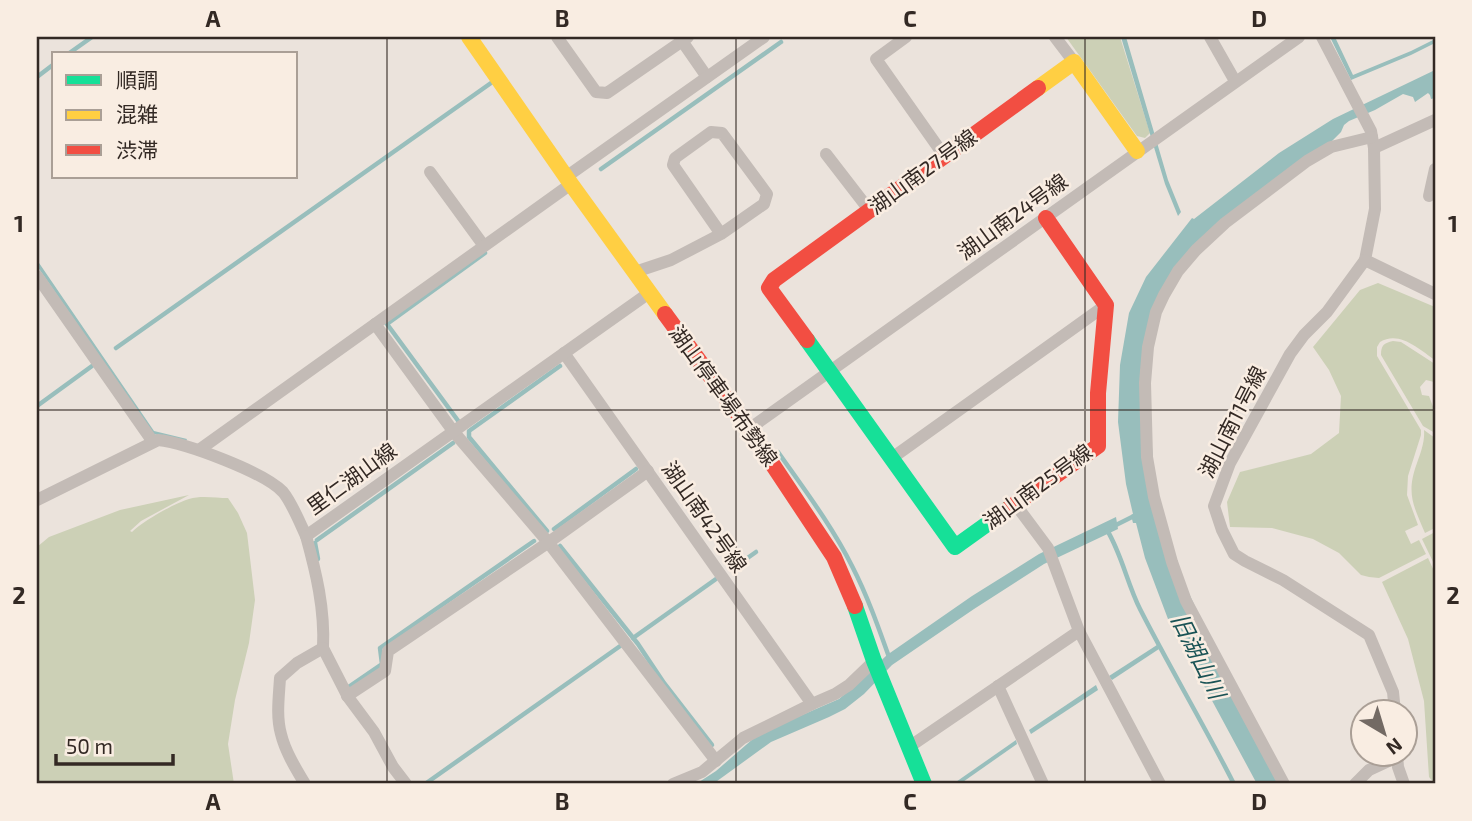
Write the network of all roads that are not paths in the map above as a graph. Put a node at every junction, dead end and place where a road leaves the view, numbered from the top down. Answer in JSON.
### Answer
{"nodes":[{"id":1,"x":469,"y":37,"type":"edge"},
{"id":2,"x":557,"y":37,"type":"edge"},
{"id":3,"x":764,"y":37,"type":"edge"},
{"id":4,"x":906,"y":37,"type":"edge"},
{"id":5,"x":1055,"y":37,"type":"edge"},
{"id":6,"x":1210,"y":37,"type":"edge"},
{"id":7,"x":1299,"y":37,"type":"edge"},
{"id":8,"x":1322,"y":37,"type":"edge"},
{"id":9,"x":685,"y":39,"type":"edge"},
{"id":10,"x":1074,"y":62,"type":"junction"},
{"id":11,"x":708,"y":77,"type":"junction"},
{"id":12,"x":1235,"y":81,"type":"junction"},
{"id":13,"x":1435,"y":120,"type":"edge"},
{"id":14,"x":1372,"y":139,"type":"junction"},
{"id":15,"x":1137,"y":151,"type":"junction"},
{"id":16,"x":826,"y":154,"type":"dead end"},
{"id":17,"x":945,"y":157,"type":"junction"},
{"id":18,"x":1435,"y":169,"type":"edge"},
{"id":19,"x":430,"y":173,"type":"dead end"},
{"id":20,"x":568,"y":181,"type":"junction"},
{"id":21,"x":1429,"y":196,"type":"dead end"},
{"id":22,"x":870,"y":211,"type":"junction"},
{"id":23,"x":1046,"y":218,"type":"junction"},
{"id":24,"x":722,"y":234,"type":"junction"},
{"id":25,"x":484,"y":246,"type":"junction"},
{"id":26,"x":1366,"y":260,"type":"junction"},
{"id":27,"x":635,"y":272,"type":"junction"},
{"id":28,"x":37,"y":276,"type":"edge"},
{"id":29,"x":649,"y":293,"type":"junction"},
{"id":30,"x":1435,"y":294,"type":"edge"},
{"id":31,"x":1106,"y":305,"type":"junction"},
{"id":32,"x":375,"y":324,"type":"junction"},
{"id":33,"x":564,"y":353,"type":"junction"},
{"id":34,"x":829,"y":372,"type":"junction"},
{"id":35,"x":749,"y":429,"type":"junction"},
{"id":36,"x":453,"y":431,"type":"junction"},
{"id":37,"x":153,"y":442,"type":"junction"},
{"id":38,"x":199,"y":450,"type":"junction"},
{"id":39,"x":892,"y":458,"type":"junction"},
{"id":40,"x":648,"y":471,"type":"junction"},
{"id":41,"x":37,"y":500,"type":"edge"},
{"id":42,"x":1016,"y":505,"type":"junction"},
{"id":43,"x":306,"y":536,"type":"junction"},
{"id":44,"x":548,"y":542,"type":"junction"},
{"id":45,"x":1079,"y":631,"type":"junction"},
{"id":46,"x":323,"y":648,"type":"junction"},
{"id":47,"x":874,"y":662,"type":"junction"},
{"id":48,"x":998,"y":685,"type":"junction"},
{"id":49,"x":347,"y":696,"type":"junction"},
{"id":50,"x":1394,"y":698,"type":"edge"},
{"id":51,"x":812,"y":704,"type":"junction"},
{"id":52,"x":909,"y":747,"type":"junction"},
{"id":53,"x":716,"y":761,"type":"junction"},
{"id":54,"x":1373,"y":768,"type":"edge"},
{"id":55,"x":305,"y":784,"type":"edge"},
{"id":56,"x":406,"y":784,"type":"edge"},
{"id":57,"x":673,"y":784,"type":"edge"},
{"id":58,"x":924,"y":784,"type":"edge"},
{"id":59,"x":1043,"y":784,"type":"edge"},
{"id":60,"x":1160,"y":784,"type":"edge"},
{"id":61,"x":1284,"y":784,"type":"edge"},
{"id":62,"x":1355,"y":784,"type":"edge"}],
"edges":[{"from":1,"to":20,"type":"street","name":"湖山停車場布勢線"},
{"from":2,"to":9,"type":"street"},
{"from":3,"to":11,"type":"street"},
{"from":4,"to":17,"type":"street"},
{"from":5,"to":10,"type":"street"},
{"from":6,"to":12,"type":"street"},
{"from":7,"to":12,"type":"street","name":"湖山南24号線"},
{"from":8,"to":14,"type":"street"},
{"from":9,"to":11,"type":"street"},
{"from":10,"to":15,"type":"street"},
{"from":10,"to":17,"type":"street","name":"湖山南27号線"},
{"from":11,"to":20,"type":"street"},
{"from":12,"to":15,"type":"street","name":"湖山南24号線"},
{"from":13,"to":14,"type":"street"},
{"from":14,"to":26,"type":"street"},
{"from":14,"to":61,"type":"street"},
{"from":15,"to":23,"type":"street","name":"湖山南24号線"},
{"from":16,"to":22,"type":"street"},
{"from":17,"to":22,"type":"street","name":"湖山南27号線"},
{"from":18,"to":21,"type":"street"},
{"from":19,"to":25,"type":"street"},
{"from":20,"to":25,"type":"street"},
{"from":20,"to":27,"type":"street","name":"湖山停車場布勢線"},
{"from":22,"to":34,"type":"street","name":"湖山南27号線"},
{"from":23,"to":31,"type":"street"},
{"from":23,"to":34,"type":"street","name":"湖山南24号線"},
{"from":24,"to":24,"type":"street"},
{"from":24,"to":27,"type":"street"},
{"from":25,"to":32,"type":"street"},
{"from":26,"to":30,"type":"street"},
{"from":26,"to":50,"type":"street","name":"湖山南11号線"},
{"from":27,"to":29,"type":"street","name":"湖山停車場布勢線"},
{"from":28,"to":37,"type":"street"},
{"from":29,"to":33,"type":"street","name":"里仁湖山線"},
{"from":29,"to":35,"type":"street","name":"湖山停車場布勢線"},
{"from":31,"to":39,"type":"street"},
{"from":31,"to":42,"type":"street","name":"湖山南25号線"},
{"from":32,"to":36,"type":"street"},
{"from":32,"to":38,"type":"street"},
{"from":33,"to":36,"type":"street","name":"里仁湖山線"},
{"from":33,"to":40,"type":"street","name":"湖山南42号線"},
{"from":34,"to":35,"type":"street","name":"湖山南24号線"},
{"from":34,"to":39,"type":"street","name":"湖山南25号線"},
{"from":35,"to":47,"type":"street","name":"湖山停車場布勢線"},
{"from":36,"to":43,"type":"street","name":"里仁湖山線"},
{"from":36,"to":44,"type":"street"},
{"from":37,"to":38,"type":"street","name":"里仁湖山線"},
{"from":37,"to":41,"type":"street"},
{"from":38,"to":43,"type":"street","name":"里仁湖山線"},
{"from":39,"to":42,"type":"street","name":"湖山南25号線"},
{"from":40,"to":44,"type":"street"},
{"from":40,"to":51,"type":"street","name":"湖山南42号線"},
{"from":42,"to":45,"type":"street"},
{"from":43,"to":46,"type":"street"},
{"from":44,"to":49,"type":"street"},
{"from":44,"to":53,"type":"street"},
{"from":45,"to":48,"type":"street"},
{"from":45,"to":60,"type":"street"},
{"from":46,"to":49,"type":"street"},
{"from":46,"to":55,"type":"street"},
{"from":47,"to":51,"type":"street"},
{"from":47,"to":52,"type":"street","name":"湖山停車場布勢線"},
{"from":48,"to":52,"type":"street"},
{"from":48,"to":59,"type":"street"},
{"from":49,"to":56,"type":"street"},
{"from":51,"to":53,"type":"street"},
{"from":52,"to":58,"type":"street","name":"湖山停車場布勢線"},
{"from":53,"to":57,"type":"street"},
{"from":54,"to":62,"type":"street"}]}
